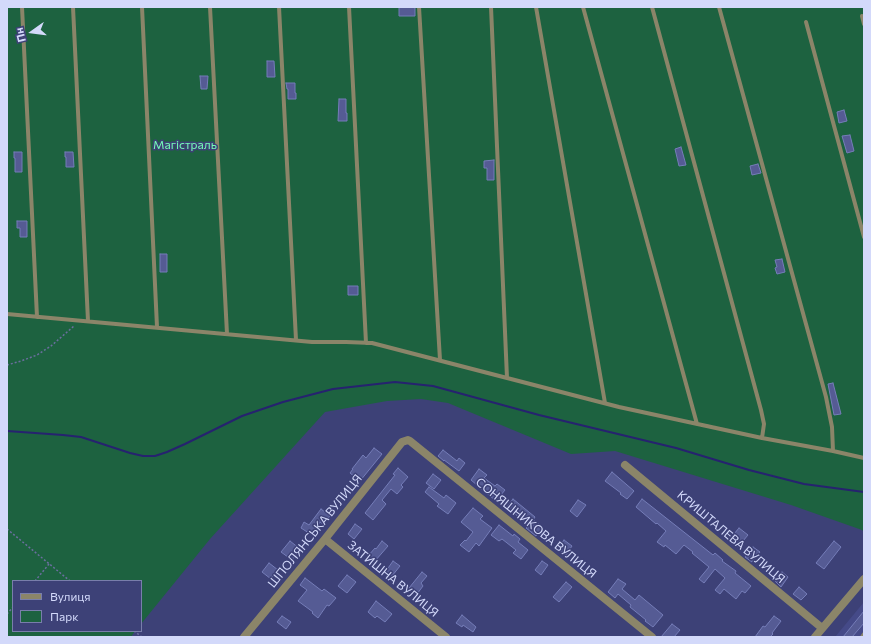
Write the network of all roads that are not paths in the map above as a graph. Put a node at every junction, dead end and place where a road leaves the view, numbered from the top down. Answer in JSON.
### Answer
{"nodes":[{"id":1,"x":22,"y":7,"type":"edge"},
{"id":2,"x":73,"y":7,"type":"edge"},
{"id":3,"x":142,"y":7,"type":"edge"},
{"id":4,"x":210,"y":7,"type":"edge"},
{"id":5,"x":279,"y":7,"type":"edge"},
{"id":6,"x":349,"y":7,"type":"edge"},
{"id":7,"x":419,"y":7,"type":"edge"},
{"id":8,"x":491,"y":7,"type":"edge"},
{"id":9,"x":536,"y":7,"type":"edge"},
{"id":10,"x":583,"y":7,"type":"edge"},
{"id":11,"x":652,"y":7,"type":"edge"},
{"id":12,"x":719,"y":7,"type":"edge"},
{"id":13,"x":862,"y":16,"type":"dead end"},
{"id":14,"x":806,"y":22,"type":"dead end"},
{"id":15,"x":864,"y":24,"type":"edge"},
{"id":16,"x":864,"y":237,"type":"edge"},
{"id":17,"x":7,"y":314,"type":"edge"},
{"id":18,"x":37,"y":316,"type":"junction"},
{"id":19,"x":88,"y":321,"type":"junction"},
{"id":20,"x":157,"y":327,"type":"junction"},
{"id":21,"x":227,"y":334,"type":"junction"},
{"id":22,"x":296,"y":340,"type":"junction"},
{"id":23,"x":366,"y":343,"type":"junction"},
{"id":24,"x":440,"y":360,"type":"junction"},
{"id":25,"x":507,"y":378,"type":"junction"},
{"id":26,"x":605,"y":403,"type":"junction"},
{"id":27,"x":697,"y":424,"type":"junction"},
{"id":28,"x":762,"y":438,"type":"junction"},
{"id":29,"x":404,"y":441,"type":"joint"},
{"id":30,"x":833,"y":451,"type":"junction"},
{"id":31,"x":864,"y":458,"type":"edge"},
{"id":32,"x":625,"y":465,"type":"dead end"},
{"id":33,"x":325,"y":539,"type":"junction"},
{"id":34,"x":864,"y":579,"type":"edge"},
{"id":35,"x":822,"y":628,"type":"junction"},
{"id":36,"x":864,"y":634,"type":"edge"},
{"id":37,"x":244,"y":637,"type":"edge"},
{"id":38,"x":446,"y":637,"type":"edge"},
{"id":39,"x":652,"y":637,"type":"edge"},
{"id":40,"x":815,"y":637,"type":"edge"},
{"id":41,"x":862,"y":637,"type":"edge"}],
"edges":[{"from":1,"to":18,"type":"lane"},
{"from":2,"to":19,"type":"lane"},
{"from":3,"to":20,"type":"lane"},
{"from":4,"to":21,"type":"lane"},
{"from":5,"to":22,"type":"lane"},
{"from":6,"to":23,"type":"lane"},
{"from":7,"to":24,"type":"lane"},
{"from":8,"to":25,"type":"lane"},
{"from":9,"to":26,"type":"lane"},
{"from":10,"to":27,"type":"lane"},
{"from":11,"to":28,"type":"lane"},
{"from":12,"to":30,"type":"lane"},
{"from":13,"to":15,"type":"lane"},
{"from":14,"to":16,"type":"lane"},
{"from":17,"to":18,"type":"lane"},
{"from":18,"to":19,"type":"lane"},
{"from":19,"to":20,"type":"lane"},
{"from":20,"to":21,"type":"lane"},
{"from":21,"to":22,"type":"lane"},
{"from":22,"to":23,"type":"lane"},
{"from":23,"to":24,"type":"lane"},
{"from":24,"to":25,"type":"lane"},
{"from":25,"to":26,"type":"lane"},
{"from":26,"to":27,"type":"lane"},
{"from":27,"to":28,"type":"lane"},
{"from":28,"to":30,"type":"lane"},
{"from":29,"to":33,"type":"street","name":"ШПОЛЯНСЬКА ВУЛИЦЯ"},
{"from":29,"to":39,"type":"street","name":"СОНЯШНИКОВА ВУЛИЦЯ"},
{"from":30,"to":31,"type":"lane"},
{"from":32,"to":35,"type":"street","name":"КРИШТАЛЕВА ВУЛИЦЯ"},
{"from":33,"to":37,"type":"street","name":"ШПОЛЯНСЬКА ВУЛИЦЯ"},
{"from":33,"to":38,"type":"street","name":"ЗАТИШНА ВУЛИЦЯ"},
{"from":34,"to":35,"type":"street"},
{"from":35,"to":40,"type":"street"},
{"from":36,"to":41,"type":"lane"}]}
